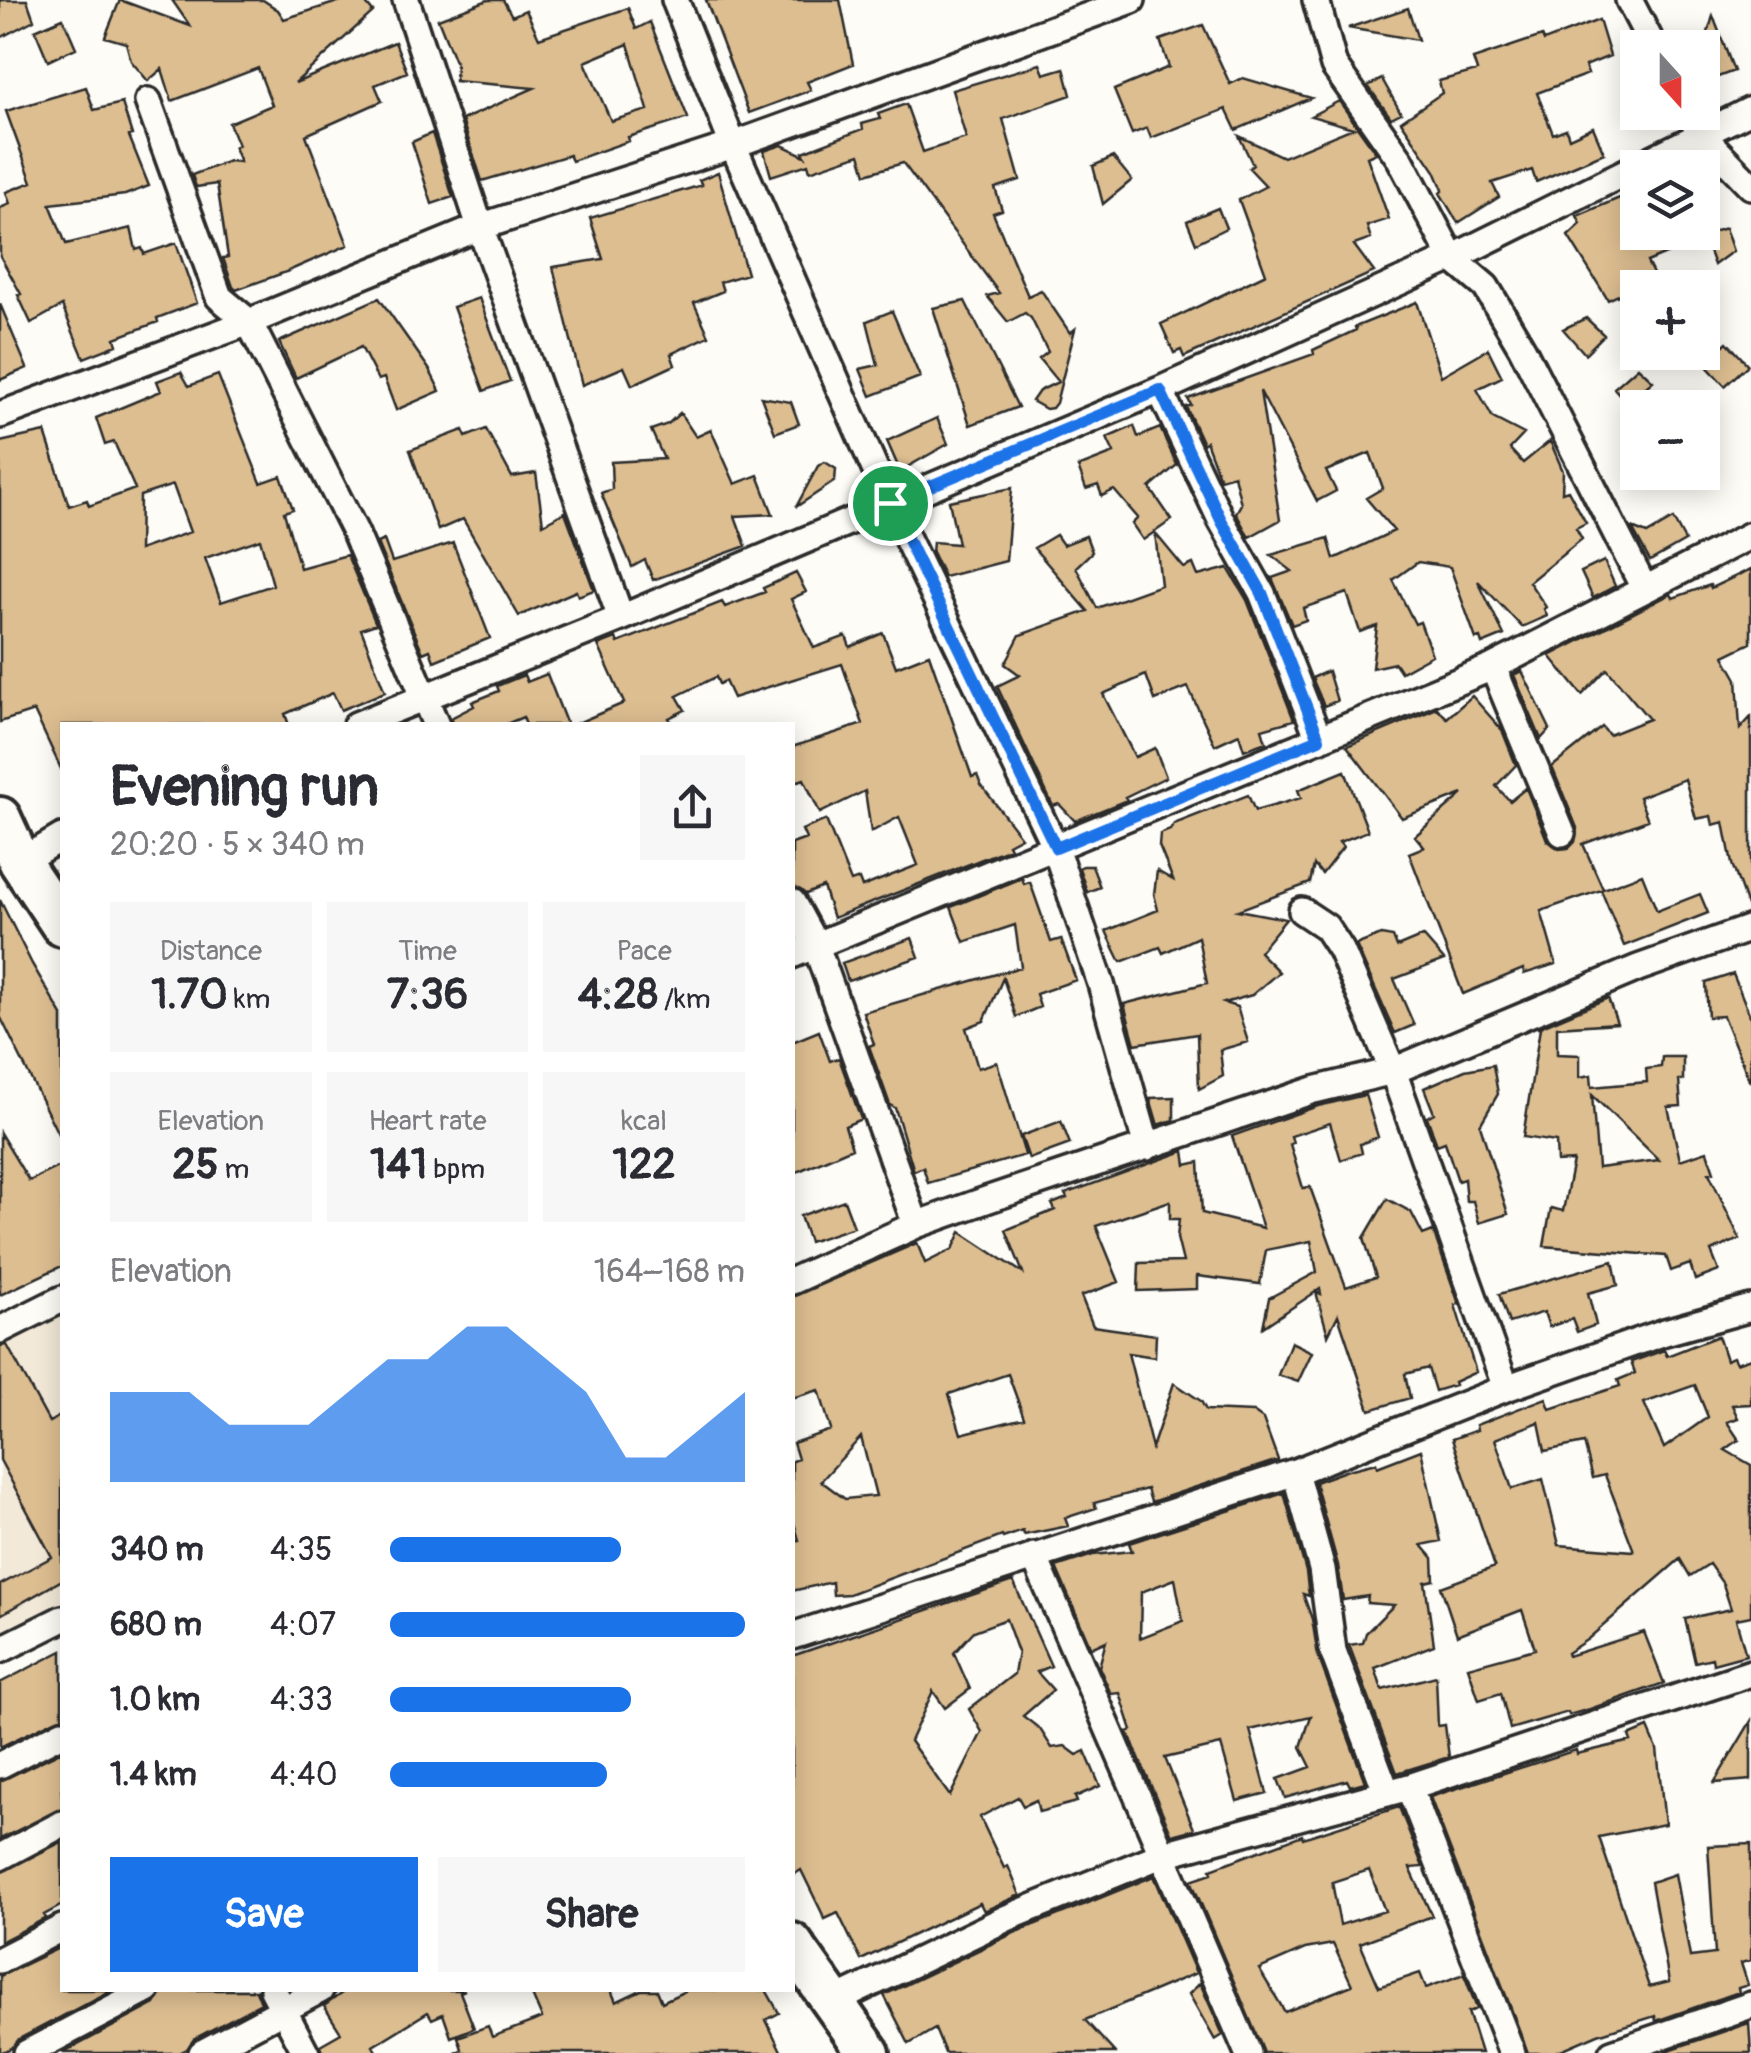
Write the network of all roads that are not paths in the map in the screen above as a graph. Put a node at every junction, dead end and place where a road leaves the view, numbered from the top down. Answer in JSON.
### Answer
{"nodes":[{"id":1,"x":406,"y":0,"type":"edge"},
{"id":2,"x":675,"y":0,"type":"edge"},
{"id":3,"x":1132,"y":0,"type":"edge"},
{"id":4,"x":1316,"y":0,"type":"edge"},
{"id":5,"x":1629,"y":0,"type":"edge"},
{"id":6,"x":1094,"y":7,"type":"edge"},
{"id":7,"x":1645,"y":30,"type":"edge"},
{"id":8,"x":148,"y":101,"type":"dead end"},
{"id":9,"x":1751,"y":110,"type":"edge"},
{"id":10,"x":1720,"y":117,"type":"edge"},
{"id":11,"x":1682,"y":130,"type":"edge"},
{"id":12,"x":1701,"y":130,"type":"edge"},
{"id":13,"x":733,"y":146,"type":"junction"},
{"id":14,"x":1751,"y":186,"type":"edge"},
{"id":15,"x":480,"y":227,"type":"junction"},
{"id":16,"x":1452,"y":258,"type":"junction"},
{"id":17,"x":249,"y":322,"type":"junction"},
{"id":18,"x":1160,"y":390,"type":"junction"},
{"id":19,"x":0,"y":415,"type":"edge"},
{"id":20,"x":890,"y":503,"type":"junction"},
{"id":21,"x":1751,"y":536,"type":"edge"},
{"id":22,"x":1644,"y":588,"type":"junction"},
{"id":23,"x":621,"y":618,"type":"junction"},
{"id":24,"x":1493,"y":667,"type":"junction"},
{"id":25,"x":427,"y":698,"type":"junction"},
{"id":26,"x":364,"y":722,"type":"edge"},
{"id":27,"x":435,"y":722,"type":"edge"},
{"id":28,"x":1319,"y":739,"type":"junction"},
{"id":29,"x":0,"y":818,"type":"edge"},
{"id":30,"x":1562,"y":834,"type":"dead end"},
{"id":31,"x":60,"y":838,"type":"edge"},
{"id":32,"x":1056,"y":848,"type":"junction"},
{"id":33,"x":20,"y":862,"type":"junction"},
{"id":34,"x":1302,"y":911,"type":"dead end"},
{"id":35,"x":795,"y":914,"type":"edge"},
{"id":36,"x":60,"y":923,"type":"edge"},
{"id":37,"x":1751,"y":928,"type":"edge"},
{"id":38,"x":804,"y":951,"type":"edge"},
{"id":39,"x":1393,"y":1071,"type":"junction"},
{"id":40,"x":1147,"y":1147,"type":"junction"},
{"id":41,"x":916,"y":1225,"type":"junction"},
{"id":42,"x":795,"y":1280,"type":"edge"},
{"id":43,"x":60,"y":1300,"type":"edge"},
{"id":44,"x":1751,"y":1308,"type":"edge"},
{"id":45,"x":0,"y":1330,"type":"edge"},
{"id":46,"x":1506,"y":1388,"type":"junction"},
{"id":47,"x":1295,"y":1472,"type":"junction"},
{"id":48,"x":1034,"y":1556,"type":"junction"},
{"id":49,"x":60,"y":1620,"type":"edge"},
{"id":50,"x":795,"y":1635,"type":"edge"},
{"id":51,"x":0,"y":1650,"type":"edge"},
{"id":52,"x":1751,"y":1674,"type":"edge"},
{"id":53,"x":60,"y":1734,"type":"edge"},
{"id":54,"x":0,"y":1765,"type":"edge"},
{"id":55,"x":1398,"y":1790,"type":"junction"},
{"id":56,"x":60,"y":1825,"type":"edge"},
{"id":57,"x":1164,"y":1854,"type":"junction"},
{"id":58,"x":0,"y":1857,"type":"edge"},
{"id":59,"x":60,"y":1929,"type":"edge"},
{"id":60,"x":795,"y":1948,"type":"edge"},
{"id":61,"x":0,"y":1960,"type":"edge"},
{"id":62,"x":142,"y":1992,"type":"edge"},
{"id":63,"x":312,"y":1992,"type":"edge"},
{"id":64,"x":278,"y":2000,"type":"edge"},
{"id":65,"x":834,"y":2002,"type":"junction"},
{"id":66,"x":1751,"y":2005,"type":"edge"},
{"id":67,"x":27,"y":2053,"type":"edge"},
{"id":68,"x":202,"y":2053,"type":"edge"},
{"id":69,"x":306,"y":2053,"type":"edge"},
{"id":70,"x":869,"y":2053,"type":"edge"},
{"id":71,"x":1248,"y":2053,"type":"edge"},
{"id":72,"x":1512,"y":2053,"type":"edge"},
{"id":73,"x":1612,"y":2053,"type":"edge"}],
"edges":[{"from":1,"to":15,"type":"street"},
{"from":2,"to":13,"type":"street"},
{"from":3,"to":6,"type":"street"},
{"from":4,"to":16,"type":"street"},
{"from":5,"to":7,"type":"street"},
{"from":6,"to":13,"type":"street"},
{"from":8,"to":17,"type":"street"},
{"from":9,"to":10,"type":"street"},
{"from":11,"to":16,"type":"street"},
{"from":12,"to":14,"type":"street"},
{"from":13,"to":15,"type":"street"},
{"from":13,"to":20,"type":"street"},
{"from":15,"to":17,"type":"street"},
{"from":15,"to":23,"type":"street"},
{"from":16,"to":18,"type":"street"},
{"from":16,"to":22,"type":"street"},
{"from":17,"to":19,"type":"street"},
{"from":17,"to":25,"type":"street"},
{"from":18,"to":20,"type":"street"},
{"from":18,"to":28,"type":"street"},
{"from":20,"to":23,"type":"street"},
{"from":20,"to":32,"type":"street"},
{"from":21,"to":22,"type":"street"},
{"from":22,"to":24,"type":"street"},
{"from":23,"to":25,"type":"street"},
{"from":24,"to":28,"type":"street"},
{"from":24,"to":30,"type":"street"},
{"from":25,"to":26,"type":"street"},
{"from":25,"to":27,"type":"street"},
{"from":28,"to":32,"type":"street"},
{"from":29,"to":33,"type":"main road"},
{"from":31,"to":33,"type":"street"},
{"from":32,"to":38,"type":"street"},
{"from":32,"to":40,"type":"street"},
{"from":33,"to":36,"type":"main road"},
{"from":34,"to":39,"type":"street"},
{"from":35,"to":38,"type":"street"},
{"from":37,"to":39,"type":"street"},
{"from":38,"to":41,"type":"street"},
{"from":39,"to":40,"type":"street"},
{"from":39,"to":46,"type":"street"},
{"from":40,"to":41,"type":"street"},
{"from":41,"to":42,"type":"street"},
{"from":43,"to":45,"type":"street"},
{"from":44,"to":46,"type":"street"},
{"from":46,"to":47,"type":"street"},
{"from":47,"to":48,"type":"street"},
{"from":47,"to":55,"type":"street"},
{"from":48,"to":50,"type":"street"},
{"from":48,"to":57,"type":"street"},
{"from":49,"to":51,"type":"street"},
{"from":52,"to":55,"type":"street"},
{"from":53,"to":54,"type":"street"},
{"from":55,"to":57,"type":"street"},
{"from":55,"to":72,"type":"street"},
{"from":56,"to":58,"type":"street"},
{"from":57,"to":65,"type":"street"},
{"from":57,"to":71,"type":"street"},
{"from":59,"to":61,"type":"street"},
{"from":60,"to":65,"type":"main road"},
{"from":62,"to":67,"type":"street"},
{"from":63,"to":64,"type":"street"},
{"from":64,"to":68,"type":"street"},
{"from":64,"to":69,"type":"street"},
{"from":65,"to":70,"type":"main road"},
{"from":66,"to":73,"type":"street"}]}
